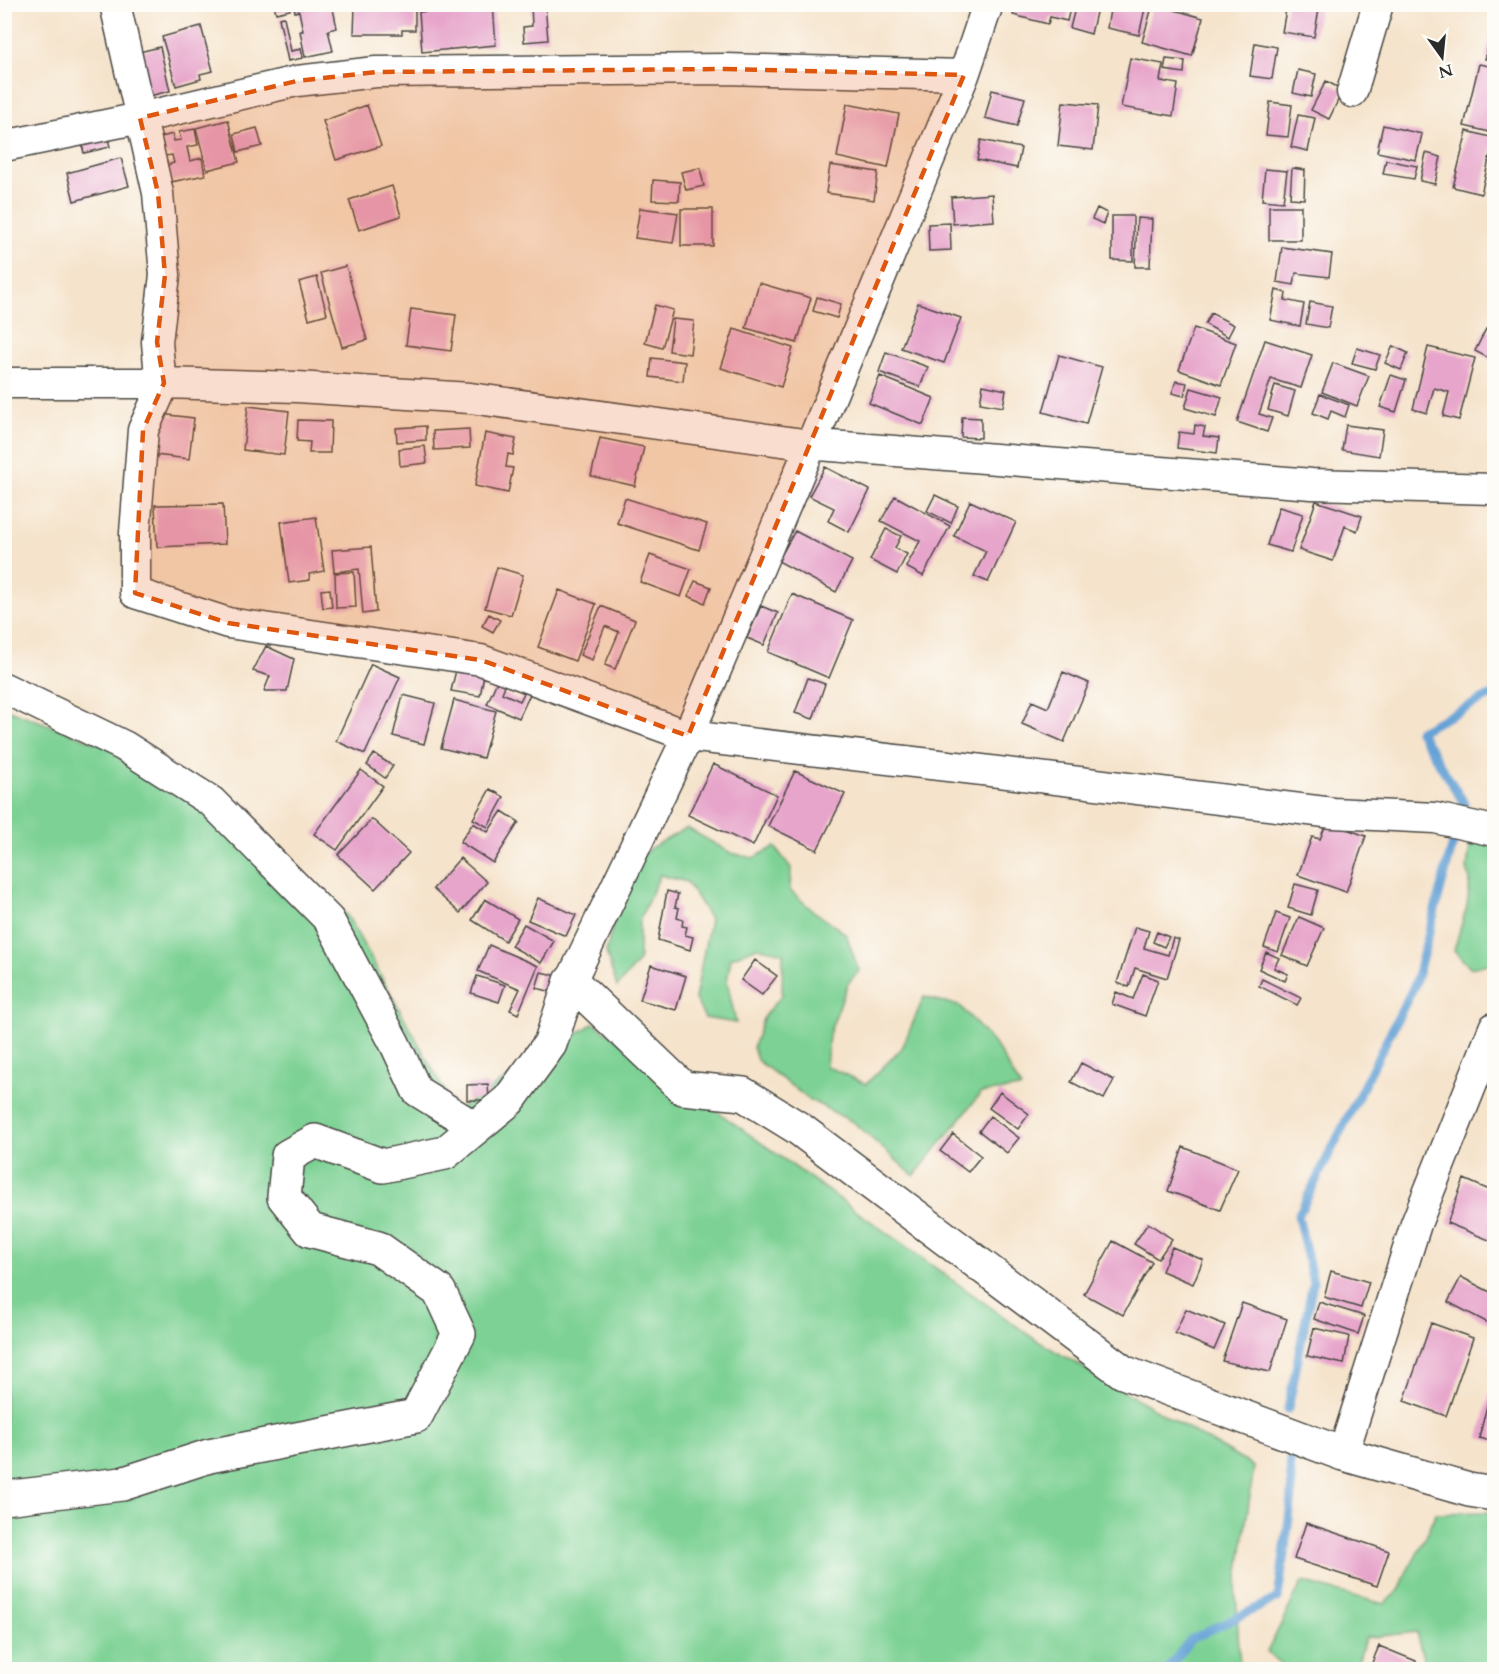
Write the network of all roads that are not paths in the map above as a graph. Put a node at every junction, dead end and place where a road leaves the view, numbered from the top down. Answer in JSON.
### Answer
{"nodes":[{"id":1,"x":115,"y":4,"type":"edge"},
{"id":2,"x":988,"y":4,"type":"edge"},
{"id":3,"x":1378,"y":4,"type":"edge"},
{"id":4,"x":964,"y":75,"type":"junction"},
{"id":5,"x":1352,"y":92,"type":"dead end"},
{"id":6,"x":140,"y":118,"type":"junction"},
{"id":7,"x":4,"y":146,"type":"edge"},
{"id":8,"x":4,"y":383,"type":"edge"},
{"id":9,"x":164,"y":383,"type":"junction"},
{"id":10,"x":808,"y":445,"type":"junction"},
{"id":11,"x":1494,"y":489,"type":"edge"},
{"id":12,"x":4,"y":688,"type":"edge"},
{"id":13,"x":688,"y":736,"type":"junction"},
{"id":14,"x":1494,"y":831,"type":"edge"},
{"id":15,"x":571,"y":981,"type":"junction"},
{"id":16,"x":1494,"y":1028,"type":"edge"},
{"id":17,"x":475,"y":1127,"type":"junction"},
{"id":18,"x":1343,"y":1454,"type":"junction"},
{"id":19,"x":1494,"y":1494,"type":"edge"},
{"id":20,"x":4,"y":1497,"type":"edge"}],
"edges":[{"from":1,"to":6,"type":"street"},
{"from":2,"to":4,"type":"street"},
{"from":3,"to":5,"type":"street"},
{"from":4,"to":6,"type":"street"},
{"from":4,"to":10,"type":"street"},
{"from":6,"to":7,"type":"street"},
{"from":6,"to":9,"type":"street"},
{"from":8,"to":9,"type":"street"},
{"from":9,"to":10,"type":"street"},
{"from":9,"to":13,"type":"street"},
{"from":10,"to":11,"type":"street"},
{"from":10,"to":13,"type":"street"},
{"from":12,"to":17,"type":"street"},
{"from":13,"to":14,"type":"street"},
{"from":13,"to":15,"type":"street"},
{"from":15,"to":17,"type":"street"},
{"from":15,"to":18,"type":"street"},
{"from":16,"to":18,"type":"street"},
{"from":17,"to":20,"type":"street"},
{"from":18,"to":19,"type":"street"}]}
